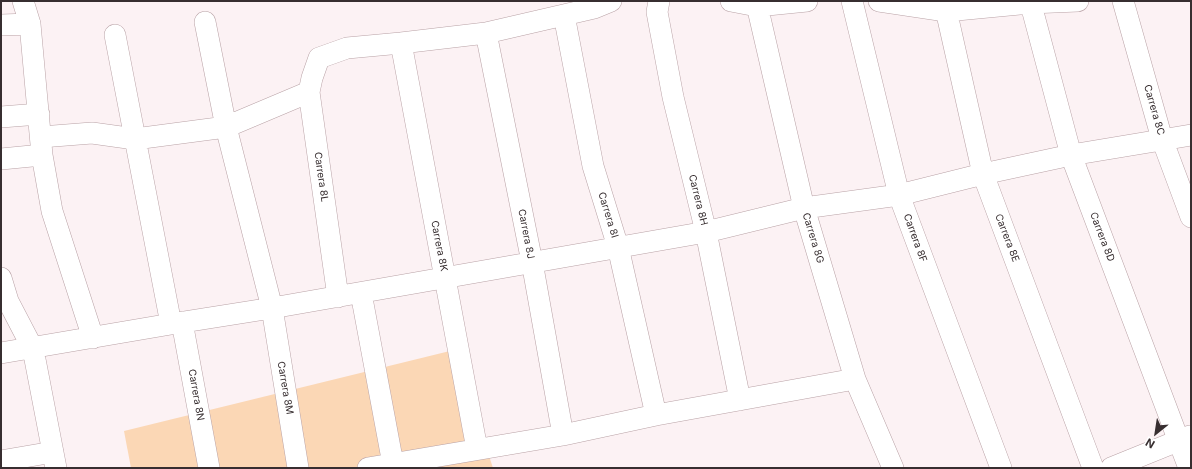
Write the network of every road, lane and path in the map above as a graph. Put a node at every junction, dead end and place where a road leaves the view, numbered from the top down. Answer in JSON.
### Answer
{"nodes":[{"id":1,"x":22,"y":1,"type":"edge"},
{"id":2,"x":611,"y":1,"type":"edge"},
{"id":3,"x":659,"y":1,"type":"edge"},
{"id":4,"x":731,"y":1,"type":"edge"},
{"id":5,"x":807,"y":1,"type":"edge"},
{"id":6,"x":852,"y":1,"type":"edge"},
{"id":7,"x":879,"y":1,"type":"edge"},
{"id":8,"x":1078,"y":1,"type":"edge"},
{"id":9,"x":1122,"y":1,"type":"edge"},
{"id":10,"x":1030,"y":2,"type":"edge"},
{"id":11,"x":756,"y":3,"type":"edge"},
{"id":12,"x":945,"y":6,"type":"edge"},
{"id":13,"x":564,"y":15,"type":"junction"},
{"id":14,"x":204,"y":22,"type":"dead end"},
{"id":15,"x":30,"y":24,"type":"junction"},
{"id":16,"x":1,"y":25,"type":"edge"},
{"id":17,"x":486,"y":33,"type":"junction"},
{"id":18,"x":115,"y":35,"type":"dead end"},
{"id":19,"x":401,"y":43,"type":"junction"},
{"id":20,"x":309,"y":92,"type":"junction"},
{"id":21,"x":39,"y":114,"type":"junction"},
{"id":22,"x":1,"y":117,"type":"edge"},
{"id":23,"x":226,"y":127,"type":"junction"},
{"id":24,"x":1191,"y":135,"type":"edge"},
{"id":25,"x":135,"y":139,"type":"junction"},
{"id":26,"x":1162,"y":139,"type":"junction"},
{"id":27,"x":42,"y":146,"type":"junction"},
{"id":28,"x":1071,"y":155,"type":"junction"},
{"id":29,"x":1,"y":159,"type":"edge"},
{"id":30,"x":983,"y":174,"type":"junction"},
{"id":31,"x":899,"y":195,"type":"junction"},
{"id":32,"x":804,"y":208,"type":"junction"},
{"id":33,"x":1191,"y":217,"type":"edge"},
{"id":34,"x":706,"y":232,"type":"junction"},
{"id":35,"x":618,"y":247,"type":"junction"},
{"id":36,"x":532,"y":262,"type":"junction"},
{"id":37,"x":1,"y":278,"type":"edge"},
{"id":38,"x":445,"y":278,"type":"junction"},
{"id":39,"x":361,"y":293,"type":"junction"},
{"id":40,"x":338,"y":297,"type":"junction"},
{"id":41,"x":272,"y":308,"type":"junction"},
{"id":42,"x":177,"y":323,"type":"junction"},
{"id":43,"x":94,"y":338,"type":"junction"},
{"id":44,"x":33,"y":349,"type":"junction"},
{"id":45,"x":1,"y":353,"type":"edge"},
{"id":46,"x":855,"y":379,"type":"junction"},
{"id":47,"x":740,"y":400,"type":"junction"},
{"id":48,"x":656,"y":415,"type":"junction"},
{"id":49,"x":563,"y":435,"type":"junction"},
{"id":50,"x":1185,"y":438,"type":"edge"},
{"id":51,"x":477,"y":449,"type":"junction"},
{"id":52,"x":55,"y":460,"type":"edge"},
{"id":53,"x":1,"y":461,"type":"edge"},
{"id":54,"x":393,"y":464,"type":"junction"},
{"id":55,"x":209,"y":468,"type":"edge"},
{"id":56,"x":298,"y":468,"type":"edge"},
{"id":57,"x":368,"y":468,"type":"edge"},
{"id":58,"x":893,"y":468,"type":"edge"},
{"id":59,"x":1001,"y":468,"type":"edge"},
{"id":60,"x":1093,"y":468,"type":"edge"},
{"id":61,"x":1111,"y":468,"type":"edge"},
{"id":62,"x":1189,"y":468,"type":"edge"}],
"edges":[{"from":1,"to":15,"type":"street"},
{"from":2,"to":13,"type":"street"},
{"from":3,"to":34,"type":"street","name":"Carrera 8H"},
{"from":4,"to":11,"type":"street"},
{"from":5,"to":11,"type":"street"},
{"from":6,"to":31,"type":"street","name":"Carrera 8F"},
{"from":7,"to":12,"type":"street"},
{"from":8,"to":10,"type":"street"},
{"from":9,"to":26,"type":"street","name":"Carrera 8C"},
{"from":10,"to":12,"type":"street"},
{"from":10,"to":28,"type":"street","name":"Carrera 8D"},
{"from":11,"to":32,"type":"street","name":"Carrera 8G"},
{"from":12,"to":30,"type":"street","name":"Carrera 8E"},
{"from":13,"to":17,"type":"street"},
{"from":13,"to":35,"type":"street","name":"Carrera 8I"},
{"from":14,"to":23,"type":"street","name":"Carrera 8M"},
{"from":15,"to":16,"type":"street"},
{"from":15,"to":21,"type":"street"},
{"from":17,"to":19,"type":"street"},
{"from":17,"to":36,"type":"street","name":"Carrera 8J"},
{"from":18,"to":25,"type":"street","name":"Carrera 8N"},
{"from":19,"to":20,"type":"street","name":"Carrera 8L"},
{"from":19,"to":38,"type":"street","name":"Carrera 8K"},
{"from":20,"to":23,"type":"street"},
{"from":20,"to":40,"type":"street","name":"Carrera 8L"},
{"from":21,"to":22,"type":"street"},
{"from":21,"to":27,"type":"street"},
{"from":23,"to":25,"type":"street"},
{"from":23,"to":41,"type":"street","name":"Carrera 8M"},
{"from":24,"to":26,"type":"street"},
{"from":25,"to":27,"type":"street"},
{"from":25,"to":42,"type":"street","name":"Carrera 8N"},
{"from":26,"to":28,"type":"street"},
{"from":26,"to":33,"type":"street","name":"Carrera 8C"},
{"from":27,"to":29,"type":"street"},
{"from":27,"to":43,"type":"street"},
{"from":28,"to":30,"type":"street"},
{"from":28,"to":50,"type":"street","name":"Carrera 8D"},
{"from":30,"to":31,"type":"street"},
{"from":30,"to":60,"type":"street","name":"Carrera 8E"},
{"from":31,"to":32,"type":"street"},
{"from":31,"to":59,"type":"street","name":"Carrera 8F"},
{"from":32,"to":34,"type":"street"},
{"from":32,"to":46,"type":"street","name":"Carrera 8G"},
{"from":34,"to":35,"type":"street"},
{"from":34,"to":47,"type":"street","name":"Carrera 8H"},
{"from":35,"to":36,"type":"street"},
{"from":35,"to":48,"type":"street","name":"Carrera 8I"},
{"from":36,"to":38,"type":"street"},
{"from":36,"to":49,"type":"street","name":"Carrera 8J"},
{"from":37,"to":44,"type":"street"},
{"from":38,"to":39,"type":"street"},
{"from":38,"to":51,"type":"street","name":"Carrera 8K"},
{"from":39,"to":40,"type":"street"},
{"from":39,"to":54,"type":"street"},
{"from":40,"to":41,"type":"street"},
{"from":41,"to":42,"type":"street"},
{"from":41,"to":56,"type":"street","name":"Carrera 8M"},
{"from":42,"to":43,"type":"street"},
{"from":42,"to":55,"type":"street","name":"Carrera 8N"},
{"from":43,"to":44,"type":"street"},
{"from":44,"to":45,"type":"street"},
{"from":44,"to":52,"type":"street"},
{"from":46,"to":47,"type":"street"},
{"from":46,"to":58,"type":"street","name":"Carrera 8G"},
{"from":47,"to":48,"type":"street"},
{"from":48,"to":49,"type":"street"},
{"from":49,"to":51,"type":"street"},
{"from":50,"to":61,"type":"street"},
{"from":50,"to":62,"type":"street","name":"Carrera 8D"},
{"from":51,"to":54,"type":"street"},
{"from":52,"to":53,"type":"street"},
{"from":54,"to":57,"type":"street"}]}
